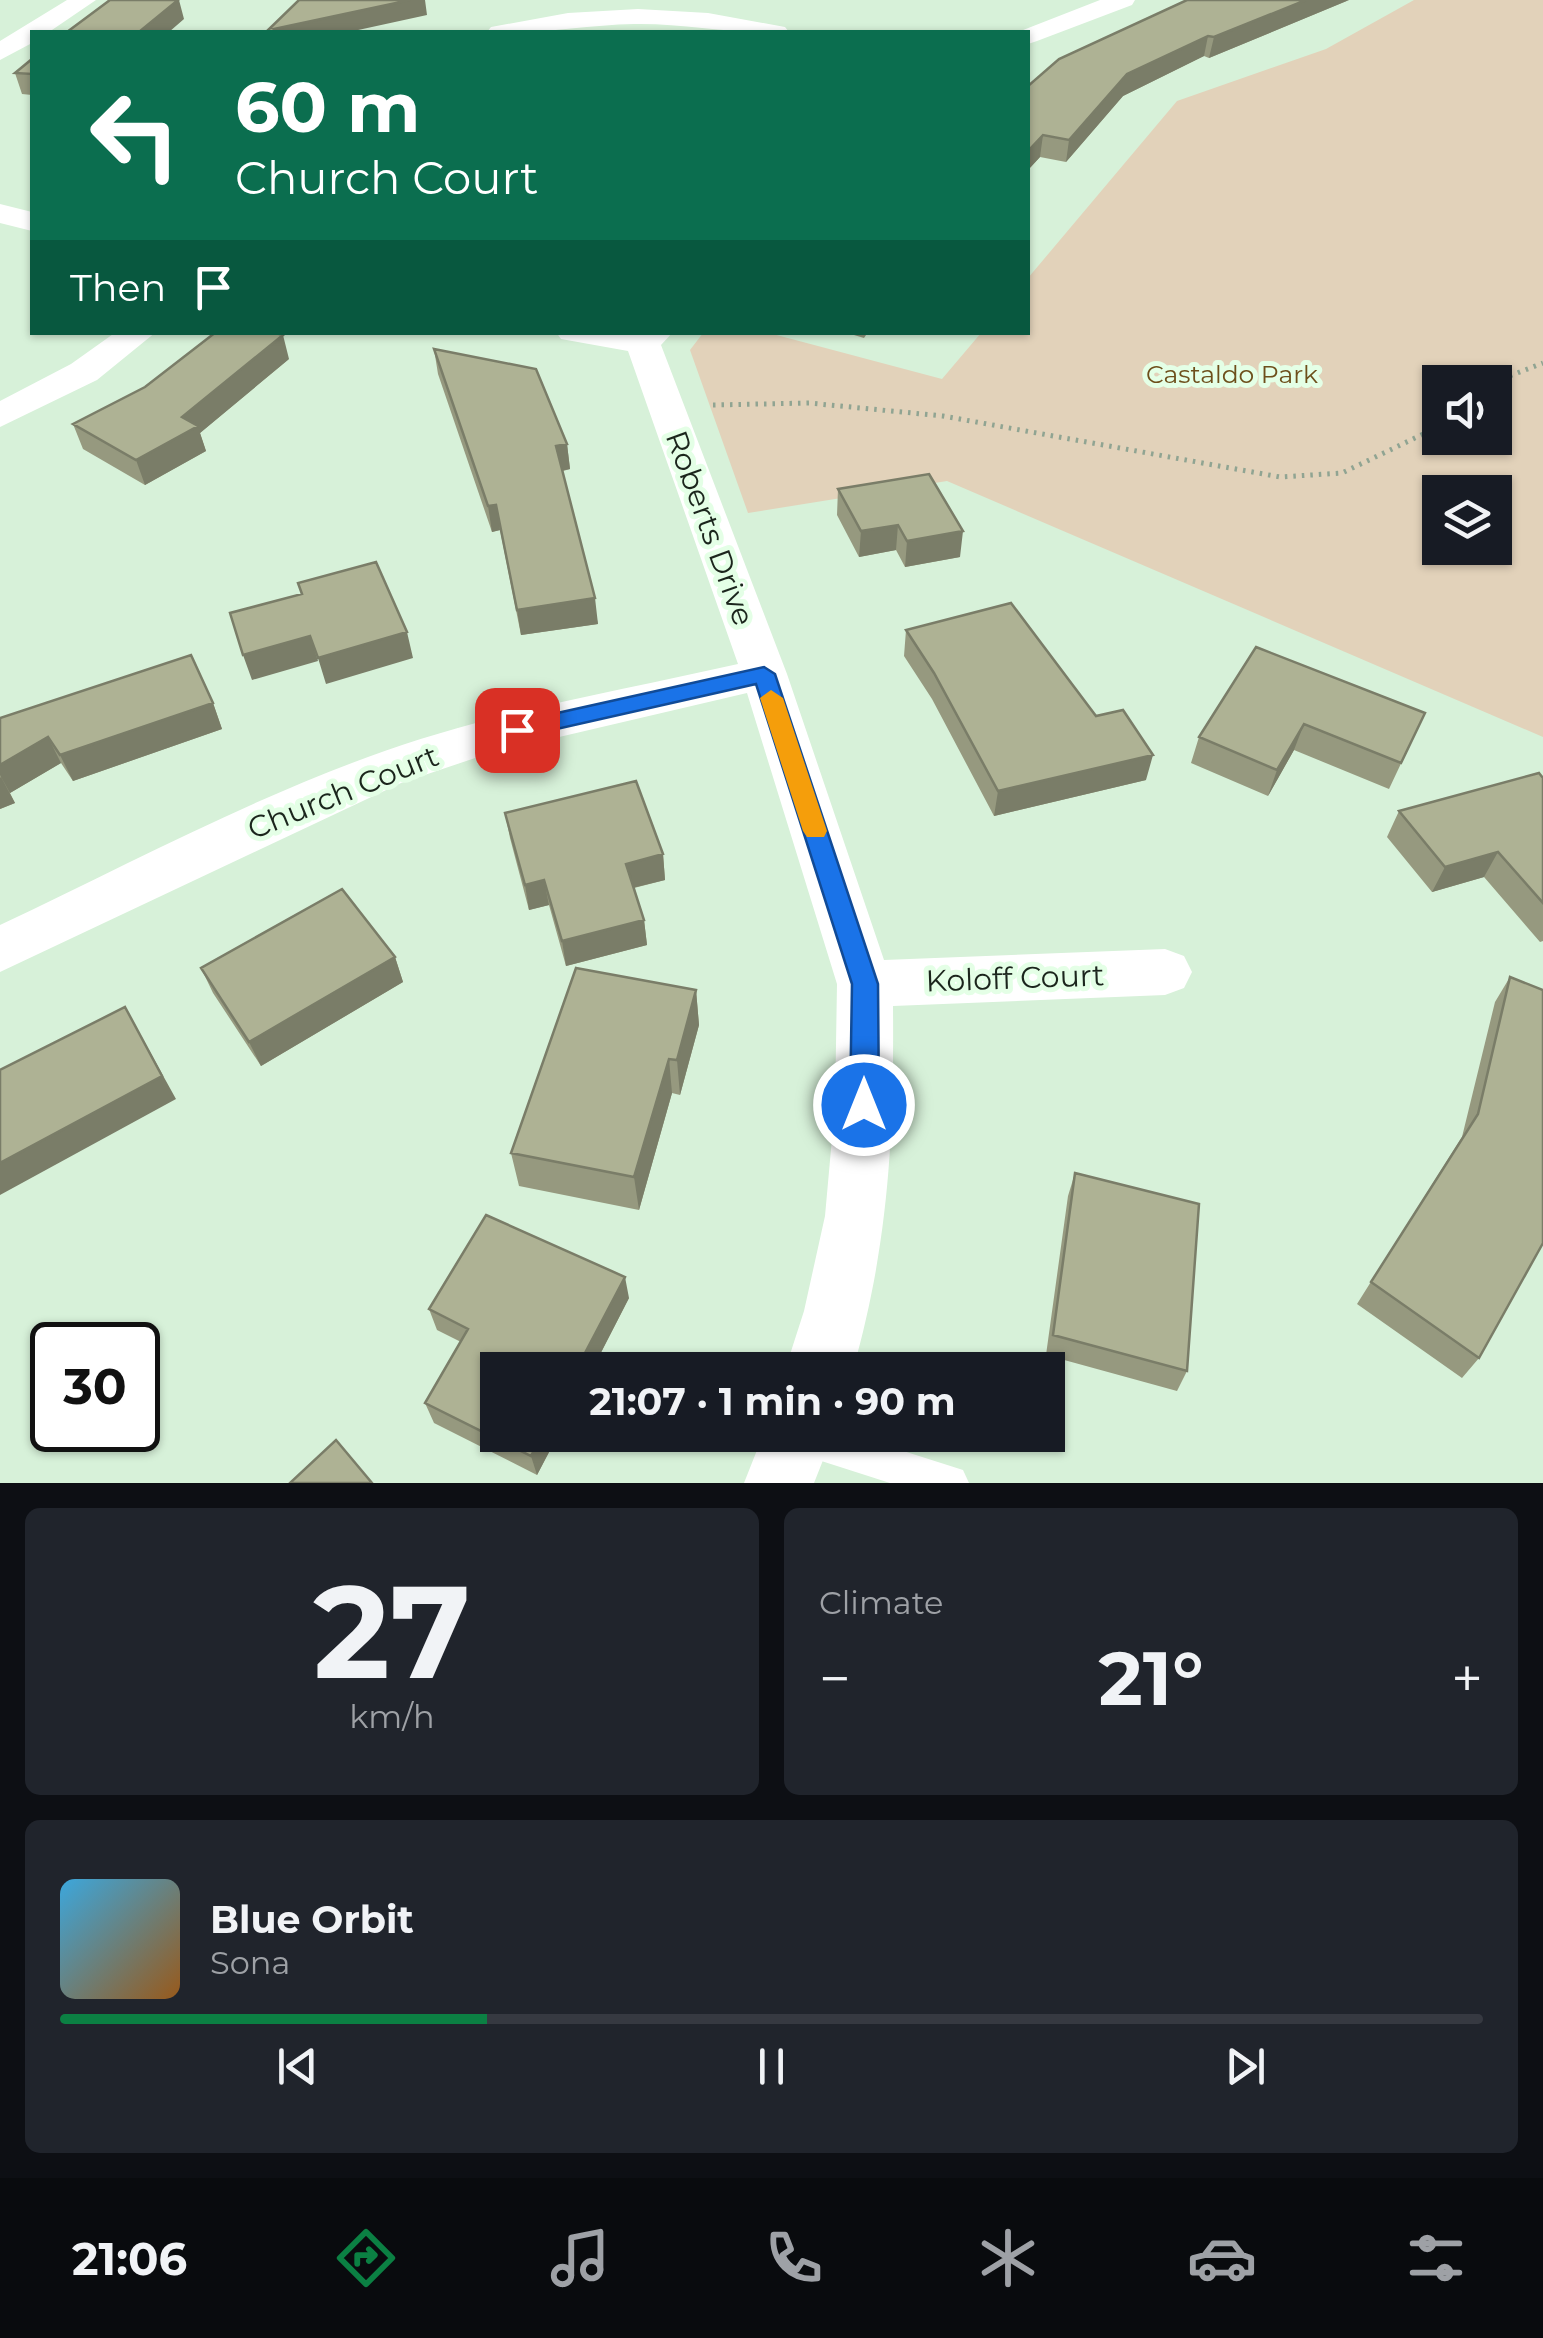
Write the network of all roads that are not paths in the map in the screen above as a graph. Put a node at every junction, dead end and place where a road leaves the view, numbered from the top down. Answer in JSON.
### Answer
{"nodes":[{"id":1,"x":84,"y":0,"type":"edge"},
{"id":2,"x":1123,"y":0,"type":"edge"},
{"id":3,"x":30,"y":30,"type":"edge"},
{"id":4,"x":31,"y":30,"type":"edge"},
{"id":5,"x":516,"y":30,"type":"edge"},
{"id":6,"x":766,"y":30,"type":"edge"},
{"id":7,"x":1030,"y":35,"type":"edge"},
{"id":8,"x":4,"y":45,"type":"edge"},
{"id":9,"x":0,"y":212,"type":"edge"},
{"id":10,"x":30,"y":221,"type":"edge"},
{"id":11,"x":135,"y":335,"type":"edge"},
{"id":12,"x":611,"y":335,"type":"edge"},
{"id":13,"x":649,"y":338,"type":"edge"},
{"id":14,"x":0,"y":416,"type":"edge"},
{"id":15,"x":764,"y":674,"type":"junction"},
{"id":16,"x":0,"y":950,"type":"edge"},
{"id":17,"x":1165,"y":972,"type":"dead end"},
{"id":18,"x":865,"y":984,"type":"junction"},
{"id":19,"x":824,"y":1352,"type":"edge"},
{"id":20,"x":792,"y":1452,"type":"edge"},
{"id":21,"x":850,"y":1452,"type":"edge"},
{"id":22,"x":779,"y":1483,"type":"edge"},
{"id":23,"x":950,"y":1483,"type":"edge"}],
"edges":[{"from":1,"to":4,"type":"street"},
{"from":2,"to":7,"type":"street"},
{"from":3,"to":8,"type":"street"},
{"from":5,"to":6,"type":"street"},
{"from":9,"to":10,"type":"street"},
{"from":11,"to":14,"type":"street"},
{"from":12,"to":13,"type":"street"},
{"from":13,"to":15,"type":"street","name":"Roberts Drive"},
{"from":15,"to":16,"type":"street","name":"Church Court"},
{"from":15,"to":18,"type":"street","name":"Roberts Drive"},
{"from":17,"to":18,"type":"street","name":"Koloff Court"},
{"from":18,"to":19,"type":"street","name":"Roberts Drive"},
{"from":20,"to":22,"type":"street"},
{"from":21,"to":23,"type":"lane"}]}
